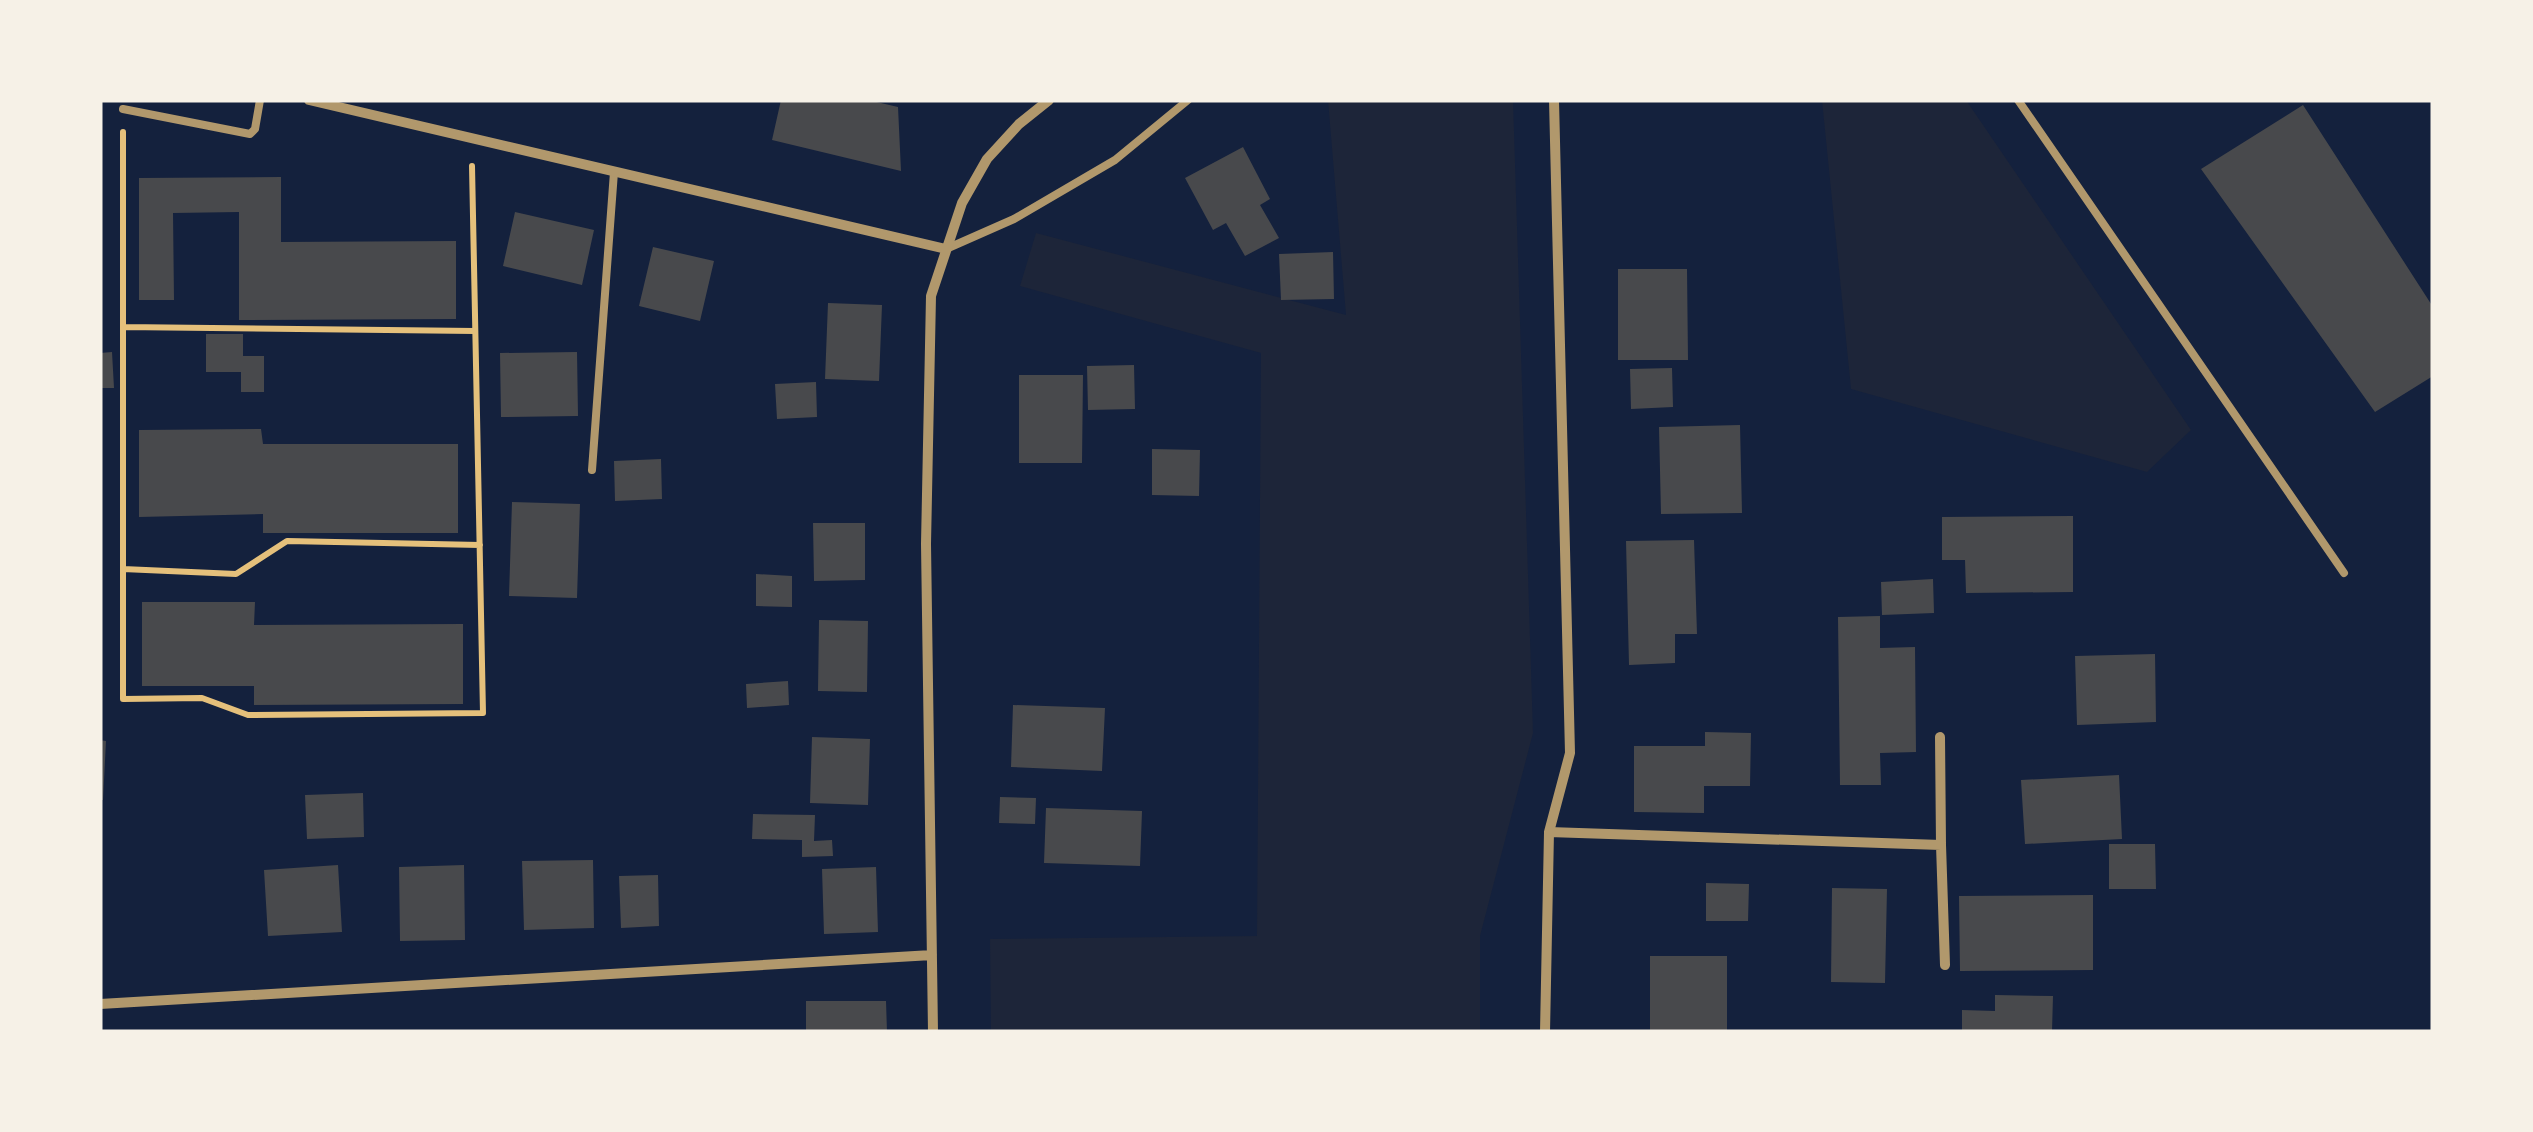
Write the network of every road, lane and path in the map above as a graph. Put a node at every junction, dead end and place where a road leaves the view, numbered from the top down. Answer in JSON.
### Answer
{"nodes":[{"id":1,"x":260,"y":100,"type":"edge"},
{"id":2,"x":308,"y":100,"type":"edge"},
{"id":3,"x":1050,"y":100,"type":"edge"},
{"id":4,"x":1188,"y":100,"type":"edge"},
{"id":5,"x":1554,"y":100,"type":"edge"},
{"id":6,"x":2018,"y":100,"type":"edge"},
{"id":7,"x":122,"y":109,"type":"joint"},
{"id":8,"x":472,"y":140,"type":"junction"},
{"id":9,"x":614,"y":172,"type":"junction"},
{"id":10,"x":946,"y":249,"type":"junction"},
{"id":11,"x":123,"y":327,"type":"junction"},
{"id":12,"x":476,"y":331,"type":"junction"},
{"id":13,"x":592,"y":470,"type":"dead end"},
{"id":14,"x":480,"y":545,"type":"junction"},
{"id":15,"x":123,"y":569,"type":"junction"},
{"id":16,"x":2344,"y":572,"type":"dead end"},
{"id":17,"x":1940,"y":737,"type":"dead end"},
{"id":18,"x":1549,"y":832,"type":"junction"},
{"id":19,"x":1941,"y":845,"type":"junction"},
{"id":20,"x":932,"y":955,"type":"junction"},
{"id":21,"x":1945,"y":965,"type":"dead end"},
{"id":22,"x":100,"y":1004,"type":"edge"},
{"id":23,"x":932,"y":1032,"type":"edge"},
{"id":24,"x":1545,"y":1032,"type":"edge"}],
"edges":[{"from":1,"to":7,"type":"lane"},
{"from":2,"to":8,"type":"street"},
{"from":3,"to":10,"type":"street"},
{"from":4,"to":10,"type":"lane"},
{"from":5,"to":18,"type":"street"},
{"from":6,"to":16,"type":"lane"},
{"from":7,"to":11,"type":"path"},
{"from":8,"to":9,"type":"street"},
{"from":8,"to":12,"type":"path"},
{"from":9,"to":10,"type":"street"},
{"from":9,"to":13,"type":"lane"},
{"from":10,"to":20,"type":"street"},
{"from":11,"to":12,"type":"path"},
{"from":11,"to":15,"type":"path"},
{"from":12,"to":14,"type":"path"},
{"from":14,"to":15,"type":"path"},
{"from":14,"to":15,"type":"path"},
{"from":17,"to":19,"type":"street"},
{"from":18,"to":19,"type":"street"},
{"from":18,"to":24,"type":"street"},
{"from":19,"to":21,"type":"street"},
{"from":20,"to":22,"type":"street"},
{"from":20,"to":23,"type":"street"}]}
